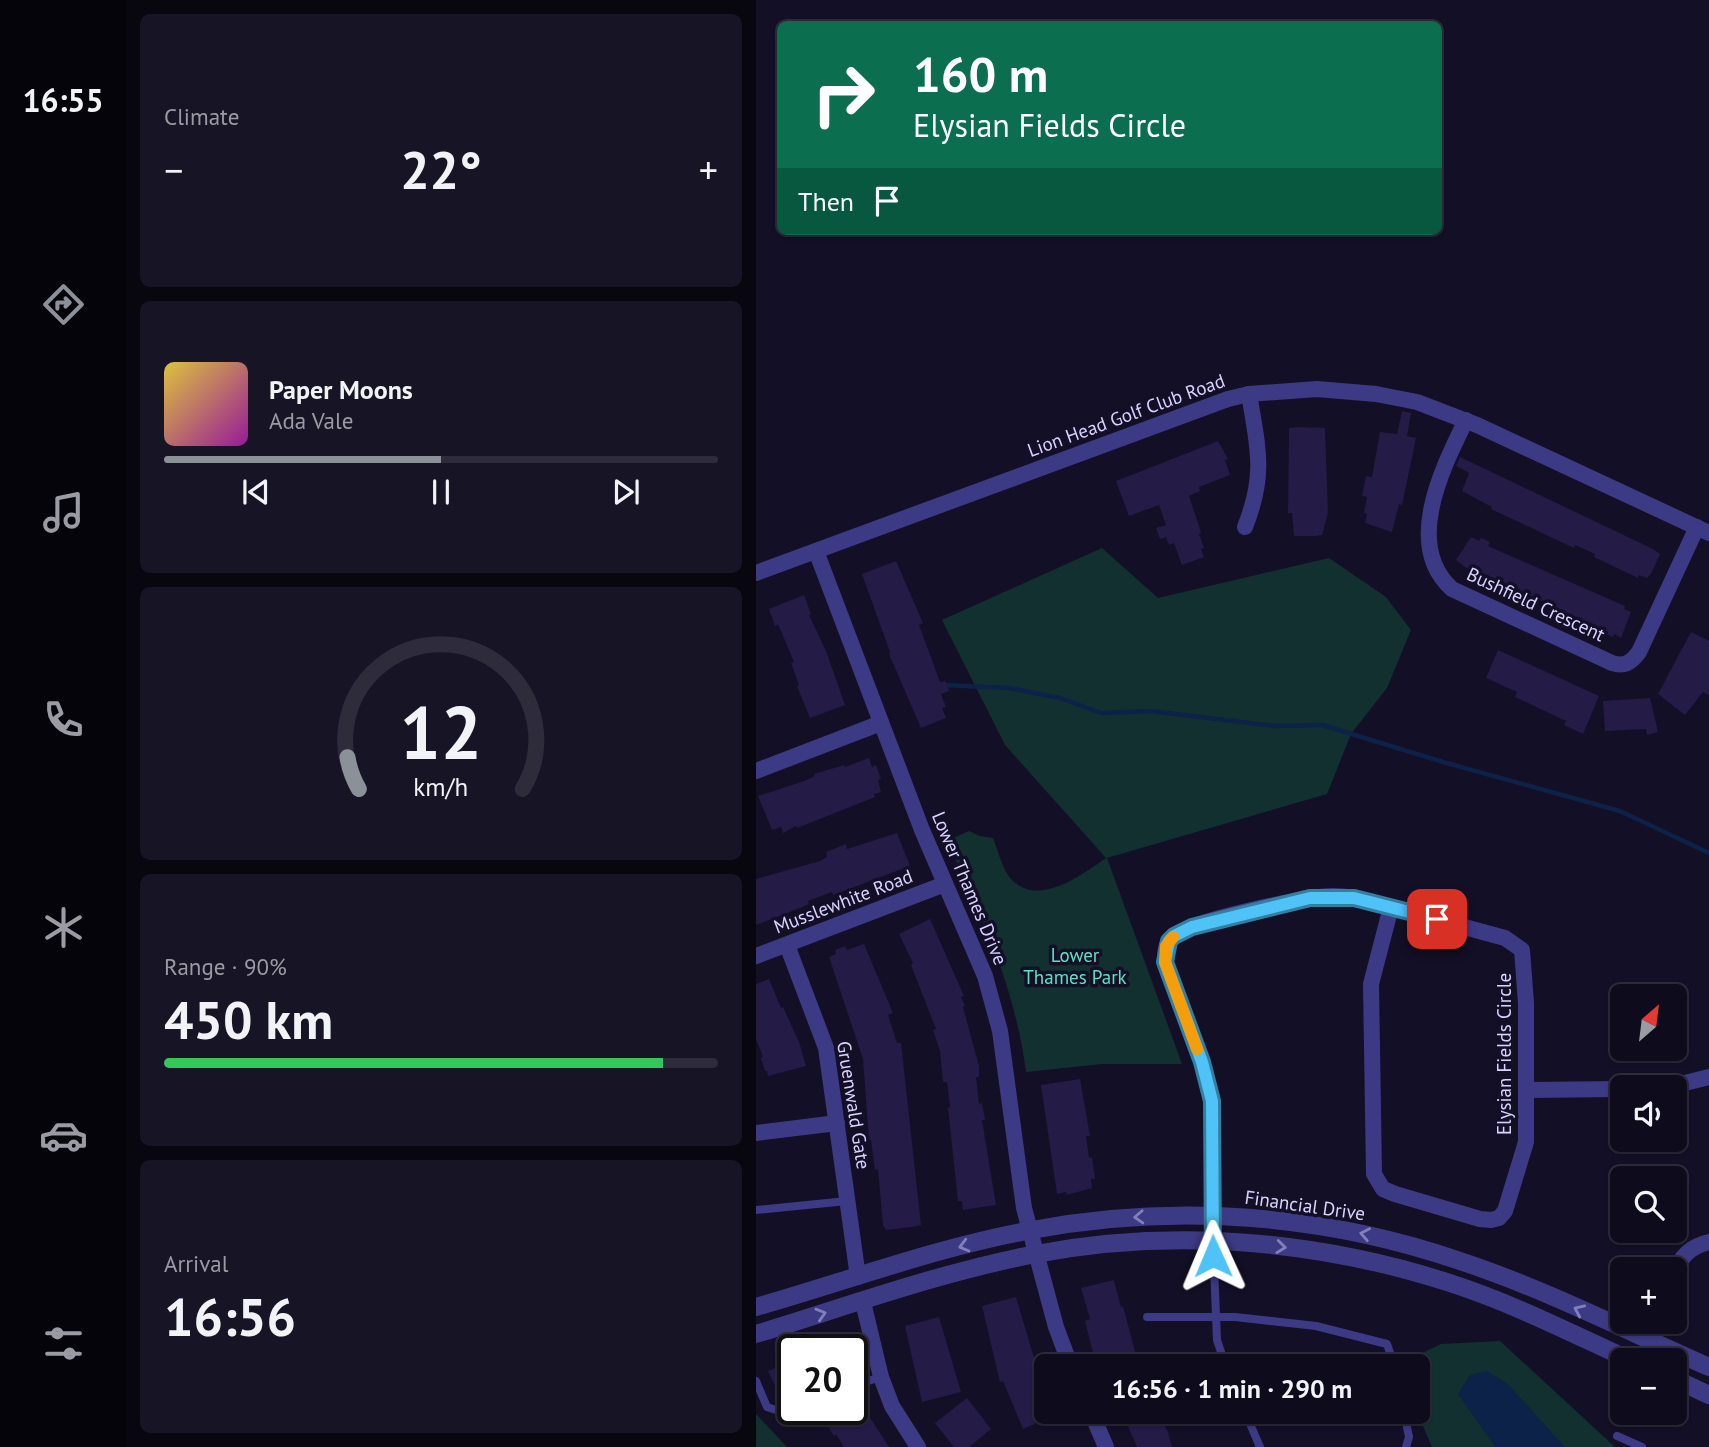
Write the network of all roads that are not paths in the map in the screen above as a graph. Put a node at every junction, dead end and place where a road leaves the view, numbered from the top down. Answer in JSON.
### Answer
{"nodes":[{"id":1,"x":1250,"y":394,"type":"junction"},
{"id":2,"x":1466,"y":420,"type":"junction"},
{"id":3,"x":1245,"y":527,"type":"dead end"},
{"id":4,"x":1703,"y":530,"type":"edge"},
{"id":5,"x":817,"y":551,"type":"junction"},
{"id":6,"x":756,"y":573,"type":"edge"},
{"id":7,"x":881,"y":723,"type":"junction"},
{"id":8,"x":756,"y":771,"type":"edge"},
{"id":9,"x":945,"y":884,"type":"junction"},
{"id":10,"x":1391,"y":907,"type":"junction"},
{"id":11,"x":787,"y":945,"type":"junction"},
{"id":12,"x":756,"y":956,"type":"edge"},
{"id":13,"x":1709,"y":1077,"type":"edge"},
{"id":14,"x":1687,"y":1082,"type":"edge"},
{"id":15,"x":1610,"y":1089,"type":"edge"},
{"id":16,"x":1526,"y":1090,"type":"junction"},
{"id":17,"x":837,"y":1123,"type":"junction"},
{"id":18,"x":756,"y":1133,"type":"edge"},
{"id":19,"x":847,"y":1201,"type":"junction"},
{"id":20,"x":756,"y":1210,"type":"edge"},
{"id":21,"x":1213,"y":1215,"type":"junction"},
{"id":22,"x":1031,"y":1230,"type":"junction"},
{"id":23,"x":1213,"y":1241,"type":"junction"},
{"id":24,"x":1709,"y":1242,"type":"edge"},
{"id":25,"x":1037,"y":1254,"type":"junction"},
{"id":26,"x":1682,"y":1257,"type":"edge"},
{"id":27,"x":858,"y":1277,"type":"junction"},
{"id":28,"x":863,"y":1302,"type":"junction"},
{"id":29,"x":756,"y":1307,"type":"edge"},
{"id":30,"x":1147,"y":1317,"type":"dead end"},
{"id":31,"x":1215,"y":1317,"type":"junction"},
{"id":32,"x":756,"y":1334,"type":"edge"},
{"id":33,"x":1610,"y":1351,"type":"edge"},
{"id":34,"x":1066,"y":1354,"type":"edge"},
{"id":35,"x":1222,"y":1354,"type":"edge"},
{"id":36,"x":1390,"y":1354,"type":"edge"},
{"id":37,"x":1709,"y":1367,"type":"edge"},
{"id":38,"x":881,"y":1377,"type":"junction"},
{"id":39,"x":756,"y":1381,"type":"edge"},
{"id":40,"x":868,"y":1381,"type":"edge"},
{"id":41,"x":1687,"y":1385,"type":"edge"},
{"id":42,"x":1709,"y":1395,"type":"edge"},
{"id":43,"x":777,"y":1410,"type":"edge"},
{"id":44,"x":1096,"y":1424,"type":"edge"},
{"id":45,"x":1250,"y":1424,"type":"edge"},
{"id":46,"x":1406,"y":1424,"type":"edge"},
{"id":47,"x":1617,"y":1436,"type":"dead end"},
{"id":48,"x":918,"y":1447,"type":"edge"},
{"id":49,"x":1106,"y":1447,"type":"edge"},
{"id":50,"x":1260,"y":1447,"type":"edge"},
{"id":51,"x":1406,"y":1447,"type":"edge"},
{"id":52,"x":1642,"y":1447,"type":"edge"}],
"edges":[{"from":1,"to":2,"type":"street","name":"Lion Head Golf Club Road"},
{"from":1,"to":3,"type":"street"},
{"from":1,"to":5,"type":"street","name":"Lion Head Golf Club Road"},
{"from":2,"to":4,"type":"street","name":"Lion Head Golf Club Road"},
{"from":2,"to":4,"type":"street","name":"Bushfield Crescent"},
{"from":5,"to":6,"type":"street","name":"Lion Head Golf Club Road"},
{"from":5,"to":7,"type":"street","name":"Lower Thames Drive"},
{"from":7,"to":8,"type":"street"},
{"from":7,"to":9,"type":"street","name":"Lower Thames Drive"},
{"from":9,"to":11,"type":"street","name":"Musslewhite Road"},
{"from":9,"to":22,"type":"street","name":"Lower Thames Drive"},
{"from":10,"to":16,"type":"street","name":"Elysian Fields Circle"},
{"from":10,"to":16,"type":"street","name":"Elysian Fields Circle"},
{"from":10,"to":21,"type":"street","name":"Elysian Fields Circle"},
{"from":11,"to":12,"type":"street","name":"Musslewhite Road"},
{"from":11,"to":17,"type":"street","name":"Gruenwald Gate"},
{"from":13,"to":14,"type":"street"},
{"from":15,"to":16,"type":"street"},
{"from":17,"to":18,"type":"street"},
{"from":17,"to":19,"type":"street","name":"Gruenwald Gate"},
{"from":19,"to":20,"type":"lane"},
{"from":19,"to":27,"type":"street","name":"Gruenwald Gate"},
{"from":21,"to":22,"type":"street","name":"Financial Drive","one_way":true},
{"from":21,"to":23,"type":"street","name":"Elysian Fields Circle"},
{"from":37,"to":21,"type":"street","name":"Financial Drive","one_way":true},
{"from":22,"to":25,"type":"street","name":"Lower Thames Drive"},
{"from":22,"to":27,"type":"street","name":"Financial Drive","one_way":true},
{"from":23,"to":25,"type":"street"},
{"from":23,"to":31,"type":"lane"},
{"from":23,"to":33,"type":"street","one_way":true},
{"from":24,"to":26,"type":"street"},
{"from":25,"to":28,"type":"street"},
{"from":25,"to":34,"type":"street","name":"Lower Thames Drive"},
{"from":27,"to":29,"type":"street","name":"Financial Drive"},
{"from":32,"to":28,"type":"street","one_way":true},
{"from":28,"to":38,"type":"street"},
{"from":30,"to":31,"type":"lane"},
{"from":31,"to":35,"type":"lane"},
{"from":31,"to":36,"type":"lane"},
{"from":38,"to":40,"type":"lane"},
{"from":38,"to":48,"type":"street"},
{"from":39,"to":43,"type":"lane"},
{"from":41,"to":42,"type":"street"},
{"from":44,"to":49,"type":"street"},
{"from":45,"to":50,"type":"lane"},
{"from":46,"to":51,"type":"lane"},
{"from":47,"to":52,"type":"lane"}]}
